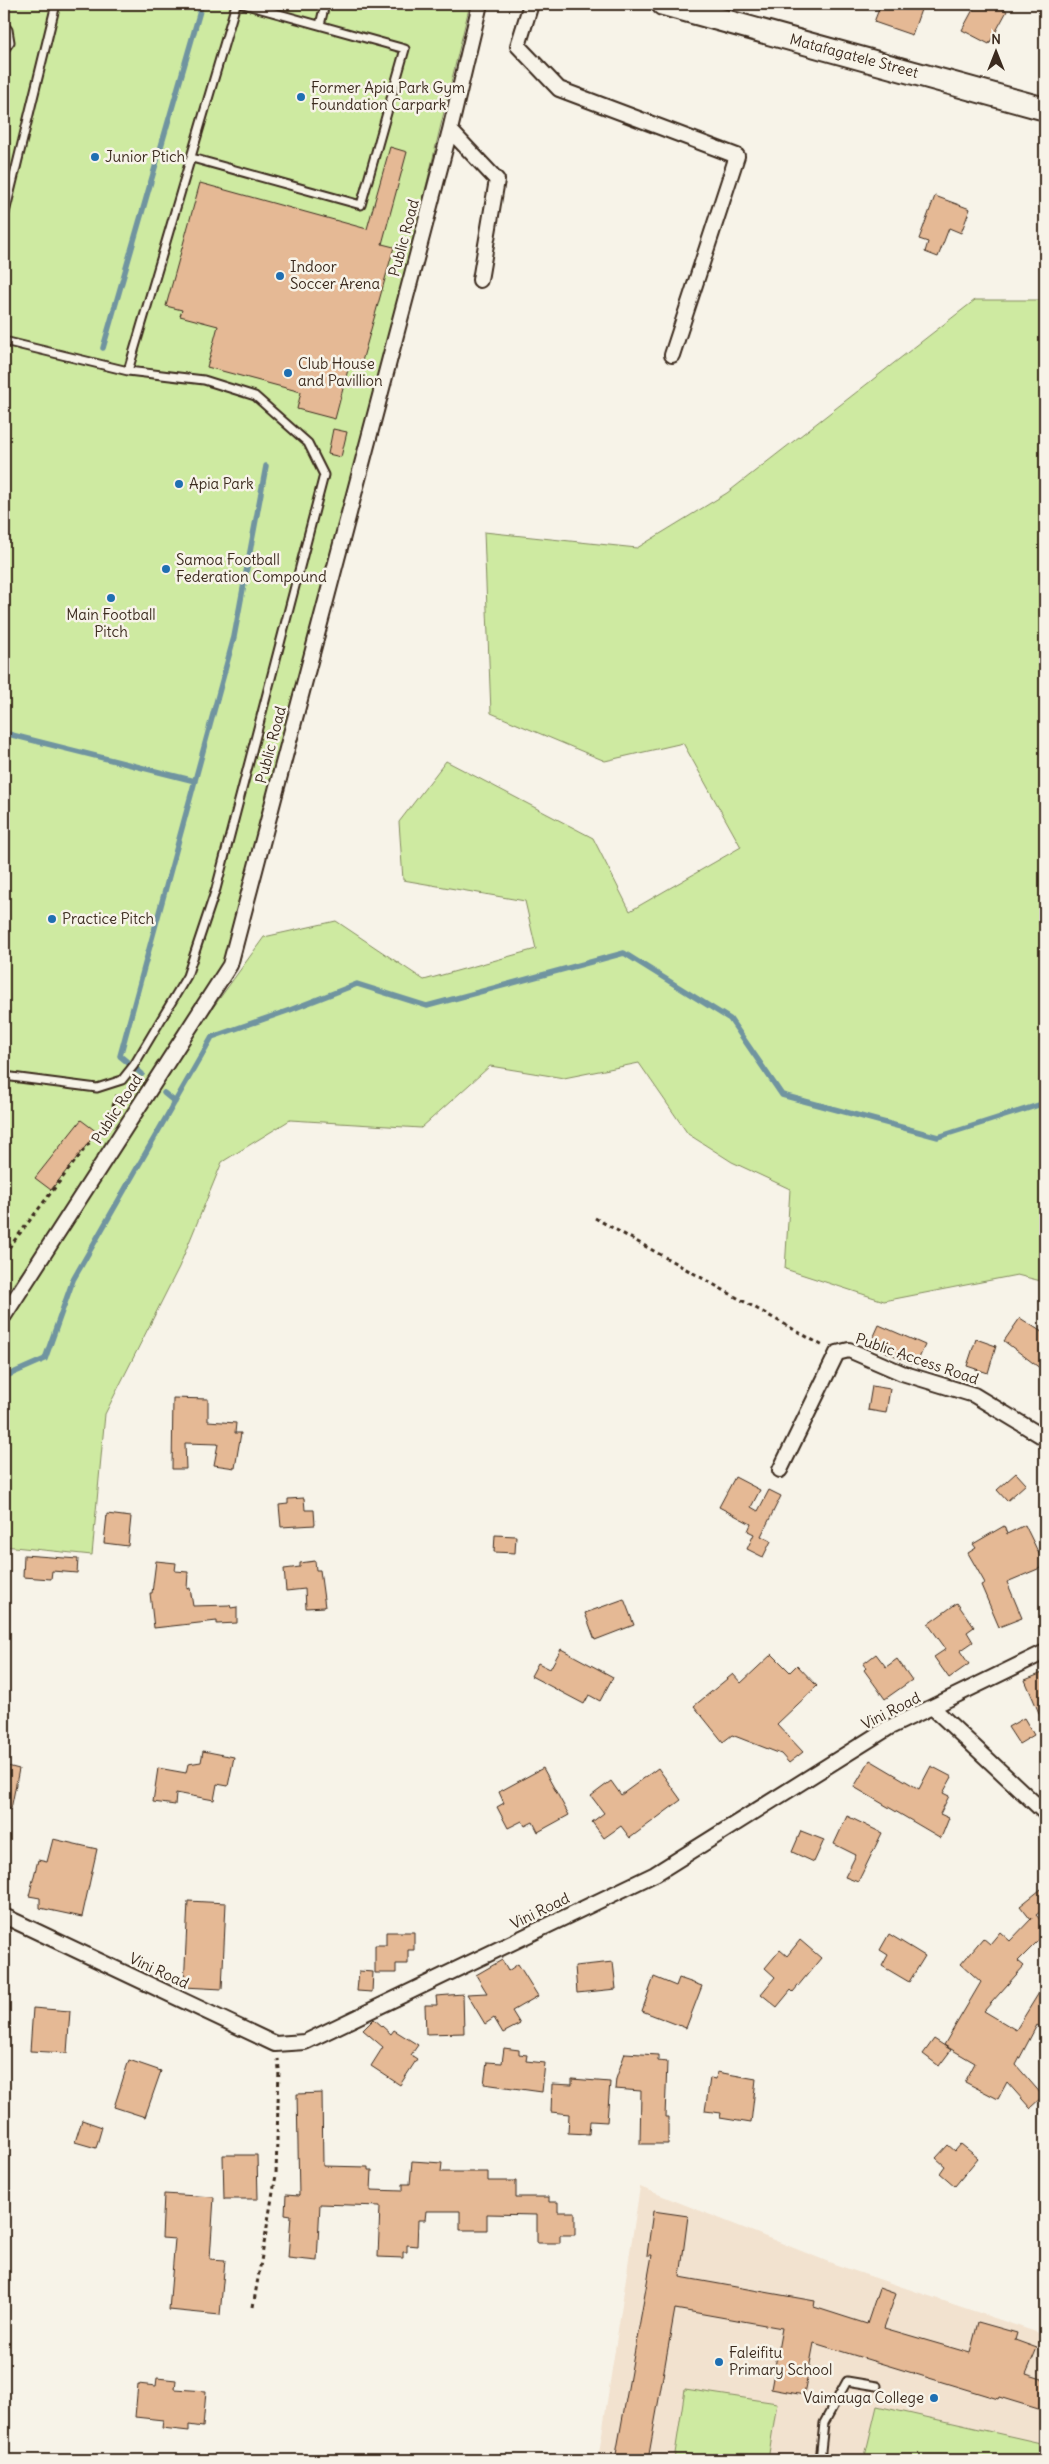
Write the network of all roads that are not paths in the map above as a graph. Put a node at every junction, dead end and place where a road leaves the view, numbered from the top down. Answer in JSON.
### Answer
{"nodes":[{"id":1,"x":56,"y":4,"type":"edge"},
{"id":2,"x":236,"y":4,"type":"edge"},
{"id":3,"x":243,"y":4,"type":"edge"},
{"id":4,"x":325,"y":4,"type":"edge"},
{"id":5,"x":480,"y":4,"type":"edge"},
{"id":6,"x":531,"y":4,"type":"edge"},
{"id":7,"x":664,"y":4,"type":"edge"},
{"id":8,"x":4,"y":25,"type":"edge"},
{"id":9,"x":320,"y":25,"type":"junction"},
{"id":10,"x":4,"y":50,"type":"edge"},
{"id":11,"x":1045,"y":109,"type":"edge"},
{"id":12,"x":450,"y":130,"type":"junction"},
{"id":13,"x":192,"y":158,"type":"junction"},
{"id":14,"x":4,"y":217,"type":"edge"},
{"id":15,"x":480,"y":280,"type":"dead end"},
{"id":16,"x":4,"y":341,"type":"edge"},
{"id":17,"x":672,"y":355,"type":"dead end"},
{"id":18,"x":128,"y":371,"type":"junction"},
{"id":19,"x":4,"y":1076,"type":"edge"},
{"id":20,"x":4,"y":1316,"type":"edge"},
{"id":21,"x":1045,"y":1438,"type":"edge"},
{"id":22,"x":780,"y":1470,"type":"dead end"},
{"id":23,"x":1045,"y":1652,"type":"edge"},
{"id":24,"x":932,"y":1707,"type":"junction"},
{"id":25,"x":1045,"y":1813,"type":"edge"},
{"id":26,"x":4,"y":1916,"type":"edge"},
{"id":27,"x":877,"y":2386,"type":"dead end"},
{"id":28,"x":820,"y":2460,"type":"edge"}],
"edges":[{"from":1,"to":14,"type":"lane"},
{"from":2,"to":13,"type":"lane"},
{"from":3,"to":9,"type":"lane"},
{"from":4,"to":9,"type":"lane"},
{"from":5,"to":12,"type":"street","name":"Public Road"},
{"from":6,"to":17,"type":"street"},
{"from":7,"to":11,"type":"main road","name":"Matafagatele Street"},
{"from":8,"to":10,"type":"lane"},
{"from":9,"to":13,"type":"lane"},
{"from":12,"to":15,"type":"street"},
{"from":12,"to":20,"type":"street","name":"Public Road"},
{"from":13,"to":18,"type":"lane"},
{"from":16,"to":18,"type":"lane"},
{"from":18,"to":19,"type":"lane"},
{"from":21,"to":22,"type":"street","name":"Public Access Road"},
{"from":23,"to":24,"type":"street"},
{"from":24,"to":25,"type":"street","name":"Vini Road"},
{"from":24,"to":26,"type":"street","name":"Vini Road"},
{"from":27,"to":28,"type":"lane"}]}
